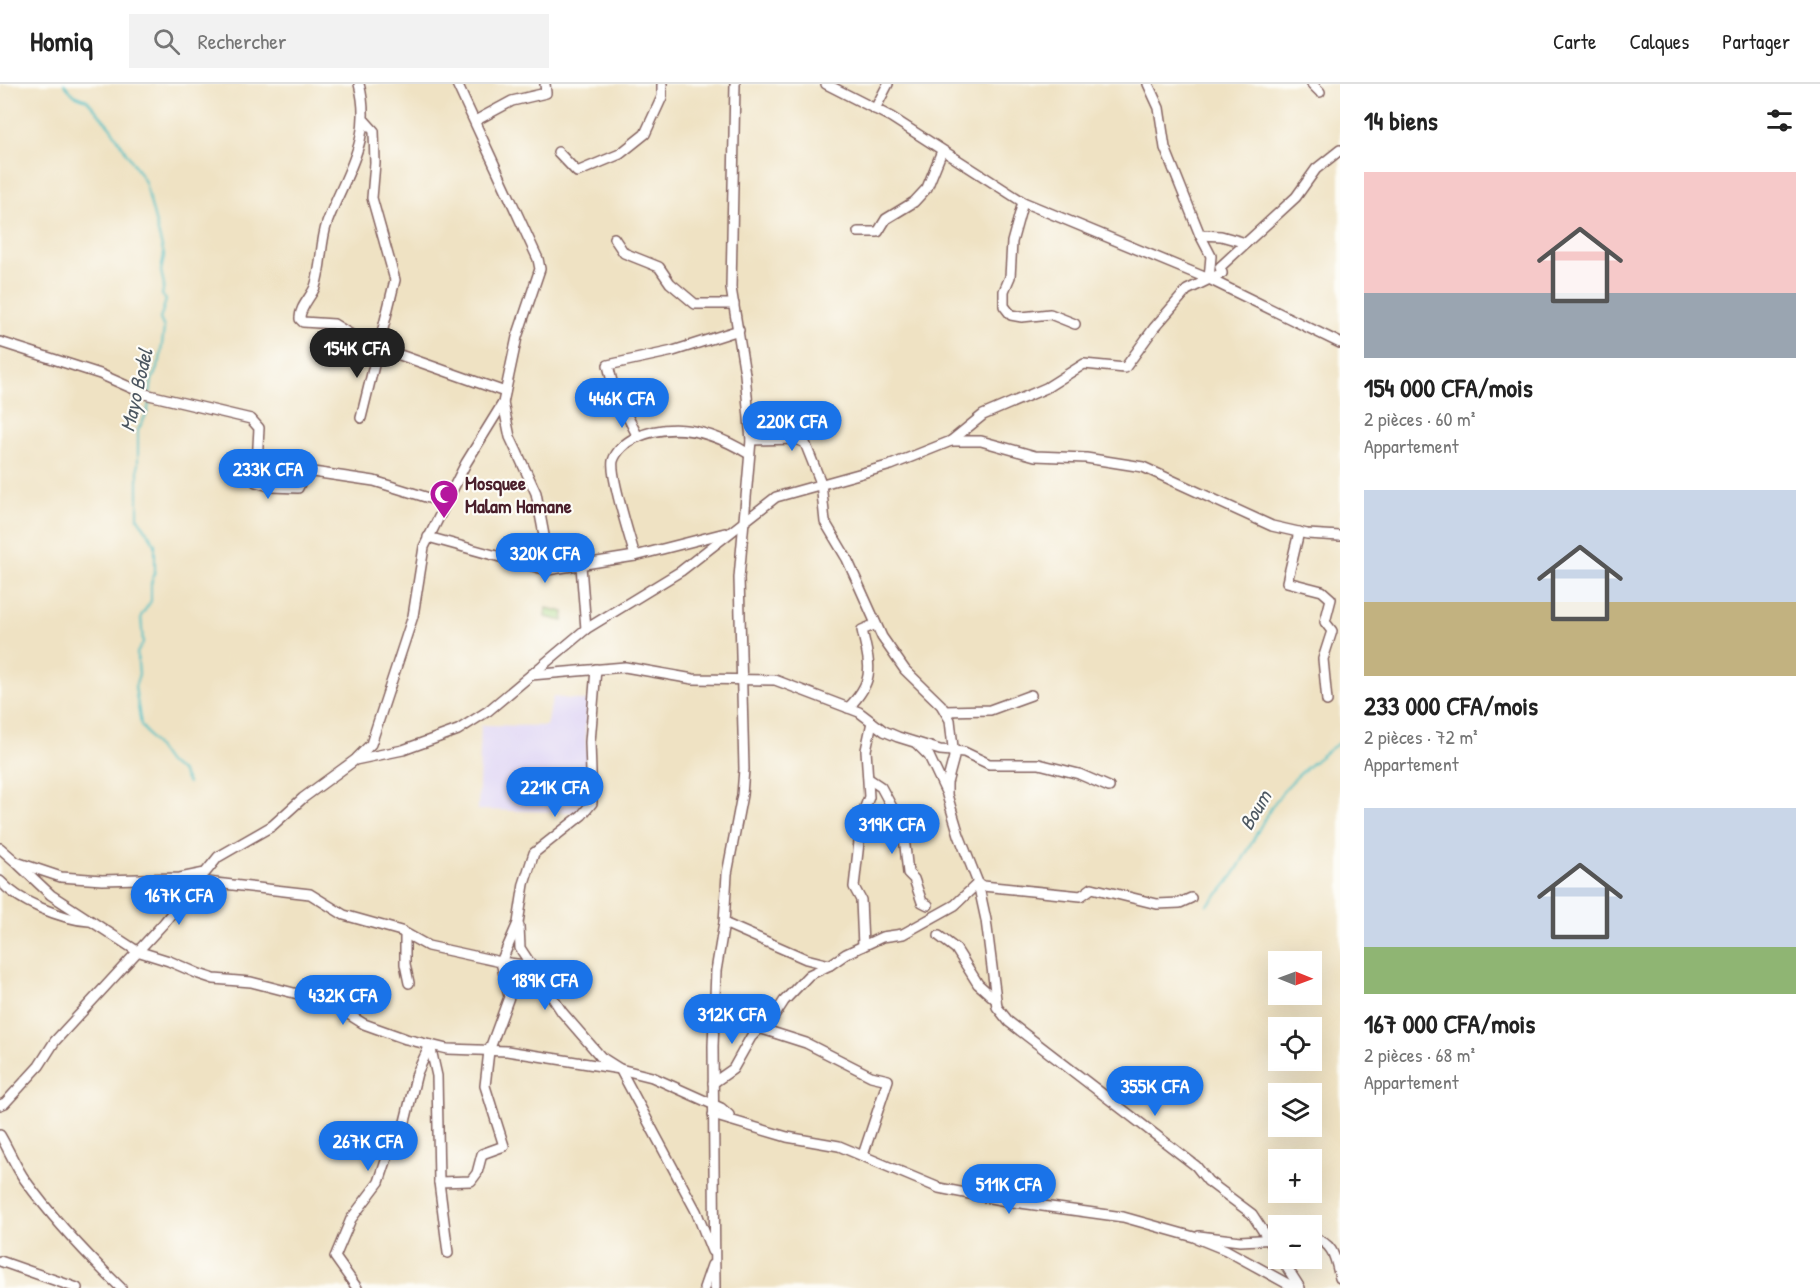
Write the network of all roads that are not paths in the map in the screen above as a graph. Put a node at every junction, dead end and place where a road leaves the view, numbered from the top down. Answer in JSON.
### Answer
{"nodes":[{"id":1,"x":359,"y":84,"type":"edge"},
{"id":2,"x":457,"y":84,"type":"edge"},
{"id":3,"x":545,"y":84,"type":"edge"},
{"id":4,"x":662,"y":84,"type":"edge"},
{"id":5,"x":735,"y":84,"type":"edge"},
{"id":6,"x":826,"y":84,"type":"edge"},
{"id":7,"x":888,"y":84,"type":"edge"},
{"id":8,"x":1148,"y":84,"type":"edge"},
{"id":9,"x":1312,"y":84,"type":"edge"},
{"id":10,"x":1320,"y":92,"type":"dead end"},
{"id":11,"x":875,"y":109,"type":"junction"},
{"id":12,"x":365,"y":121,"type":"junction"},
{"id":13,"x":475,"y":121,"type":"junction"},
{"id":14,"x":942,"y":151,"type":"junction"},
{"id":15,"x":1340,"y":151,"type":"edge"},
{"id":16,"x":558,"y":152,"type":"dead end"},
{"id":17,"x":1023,"y":202,"type":"junction"},
{"id":18,"x":858,"y":232,"type":"dead end"},
{"id":19,"x":1200,"y":235,"type":"junction"},
{"id":20,"x":614,"y":238,"type":"dead end"},
{"id":21,"x":1246,"y":243,"type":"junction"},
{"id":22,"x":1209,"y":279,"type":"junction"},
{"id":23,"x":734,"y":304,"type":"junction"},
{"id":24,"x":1076,"y":324,"type":"dead end"},
{"id":25,"x":739,"y":330,"type":"junction"},
{"id":26,"x":0,"y":342,"type":"edge"},
{"id":27,"x":1340,"y":343,"type":"edge"},
{"id":28,"x":378,"y":345,"type":"junction"},
{"id":29,"x":505,"y":392,"type":"junction"},
{"id":30,"x":503,"y":403,"type":"junction"},
{"id":31,"x":361,"y":418,"type":"dead end"},
{"id":32,"x":638,"y":437,"type":"junction"},
{"id":33,"x":751,"y":440,"type":"junction"},
{"id":34,"x":951,"y":441,"type":"junction"},
{"id":35,"x":749,"y":454,"type":"junction"},
{"id":36,"x":821,"y":483,"type":"junction"},
{"id":37,"x":445,"y":503,"type":"junction"},
{"id":38,"x":744,"y":521,"type":"junction"},
{"id":39,"x":728,"y":532,"type":"junction"},
{"id":40,"x":1299,"y":532,"type":"junction"},
{"id":41,"x":1340,"y":536,"type":"edge"},
{"id":42,"x":428,"y":537,"type":"junction"},
{"id":43,"x":635,"y":556,"type":"junction"},
{"id":44,"x":581,"y":566,"type":"junction"},
{"id":45,"x":547,"y":570,"type":"junction"},
{"id":46,"x":876,"y":624,"type":"junction"},
{"id":47,"x":586,"y":629,"type":"junction"},
{"id":48,"x":597,"y":669,"type":"junction"},
{"id":49,"x":531,"y":675,"type":"junction"},
{"id":50,"x":743,"y":678,"type":"junction"},
{"id":51,"x":1031,"y":695,"type":"dead end"},
{"id":52,"x":1327,"y":701,"type":"dead end"},
{"id":53,"x":848,"y":708,"type":"junction"},
{"id":54,"x":945,"y":711,"type":"junction"},
{"id":55,"x":872,"y":722,"type":"junction"},
{"id":56,"x":915,"y":742,"type":"junction"},
{"id":57,"x":953,"y":751,"type":"junction"},
{"id":58,"x":355,"y":760,"type":"junction"},
{"id":59,"x":869,"y":779,"type":"junction"},
{"id":60,"x":1108,"y":786,"type":"dead end"},
{"id":61,"x":947,"y":795,"type":"junction"},
{"id":62,"x":0,"y":848,"type":"edge"},
{"id":63,"x":16,"y":862,"type":"junction"},
{"id":64,"x":205,"y":873,"type":"junction"},
{"id":65,"x":0,"y":881,"type":"edge"},
{"id":66,"x":198,"y":881,"type":"junction"},
{"id":67,"x":978,"y":883,"type":"junction"},
{"id":68,"x":1191,"y":898,"type":"dead end"},
{"id":69,"x":927,"y":904,"type":"dead end"},
{"id":70,"x":89,"y":921,"type":"junction"},
{"id":71,"x":724,"y":922,"type":"junction"},
{"id":72,"x":518,"y":923,"type":"junction"},
{"id":73,"x":401,"y":931,"type":"junction"},
{"id":74,"x":939,"y":936,"type":"dead end"},
{"id":75,"x":863,"y":946,"type":"junction"},
{"id":76,"x":137,"y":951,"type":"junction"},
{"id":77,"x":501,"y":962,"type":"junction"},
{"id":78,"x":830,"y":965,"type":"junction"},
{"id":79,"x":532,"y":966,"type":"junction"},
{"id":80,"x":410,"y":983,"type":"dead end"},
{"id":81,"x":996,"y":1000,"type":"junction"},
{"id":82,"x":714,"y":1013,"type":"junction"},
{"id":83,"x":760,"y":1027,"type":"junction"},
{"id":84,"x":430,"y":1045,"type":"junction"},
{"id":85,"x":489,"y":1051,"type":"junction"},
{"id":86,"x":620,"y":1069,"type":"junction"},
{"id":87,"x":713,"y":1083,"type":"junction"},
{"id":88,"x":0,"y":1105,"type":"edge"},
{"id":89,"x":713,"y":1105,"type":"junction"},
{"id":90,"x":713,"y":1115,"type":"junction"},
{"id":91,"x":730,"y":1120,"type":"junction"},
{"id":92,"x":0,"y":1136,"type":"edge"},
{"id":93,"x":863,"y":1155,"type":"junction"},
{"id":94,"x":439,"y":1182,"type":"junction"},
{"id":95,"x":1268,"y":1233,"type":"edge"},
{"id":96,"x":1194,"y":1237,"type":"junction"},
{"id":97,"x":1268,"y":1239,"type":"edge"},
{"id":98,"x":1322,"y":1242,"type":"edge"},
{"id":99,"x":448,"y":1253,"type":"dead end"},
{"id":100,"x":714,"y":1256,"type":"junction"},
{"id":101,"x":0,"y":1261,"type":"edge"},
{"id":102,"x":1288,"y":1269,"type":"edge"},
{"id":103,"x":1340,"y":1278,"type":"edge"},
{"id":104,"x":77,"y":1288,"type":"edge"},
{"id":105,"x":121,"y":1288,"type":"edge"},
{"id":106,"x":357,"y":1288,"type":"edge"},
{"id":107,"x":704,"y":1288,"type":"edge"},
{"id":108,"x":716,"y":1288,"type":"edge"},
{"id":109,"x":1295,"y":1288,"type":"edge"},
{"id":110,"x":1300,"y":1288,"type":"edge"}],
"edges":[{"from":1,"to":12,"type":"street"},
{"from":2,"to":13,"type":"street"},
{"from":3,"to":13,"type":"street"},
{"from":4,"to":16,"type":"street"},
{"from":5,"to":23,"type":"street"},
{"from":6,"to":11,"type":"street"},
{"from":7,"to":11,"type":"street"},
{"from":8,"to":19,"type":"street"},
{"from":9,"to":10,"type":"street"},
{"from":11,"to":14,"type":"street"},
{"from":12,"to":28,"type":"street"},
{"from":12,"to":28,"type":"street"},
{"from":13,"to":29,"type":"street"},
{"from":14,"to":17,"type":"street"},
{"from":14,"to":18,"type":"street"},
{"from":15,"to":21,"type":"street"},
{"from":17,"to":22,"type":"street"},
{"from":17,"to":24,"type":"street"},
{"from":19,"to":21,"type":"street"},
{"from":19,"to":22,"type":"street"},
{"from":20,"to":23,"type":"street"},
{"from":21,"to":22,"type":"street"},
{"from":22,"to":27,"type":"street"},
{"from":22,"to":34,"type":"street"},
{"from":23,"to":25,"type":"street"},
{"from":25,"to":32,"type":"street"},
{"from":25,"to":33,"type":"street"},
{"from":26,"to":37,"type":"street"},
{"from":28,"to":29,"type":"street"},
{"from":28,"to":31,"type":"street"},
{"from":29,"to":30,"type":"street"},
{"from":30,"to":37,"type":"street"},
{"from":30,"to":45,"type":"street"},
{"from":32,"to":35,"type":"street"},
{"from":32,"to":43,"type":"street"},
{"from":33,"to":35,"type":"street"},
{"from":33,"to":36,"type":"street"},
{"from":34,"to":36,"type":"street"},
{"from":34,"to":40,"type":"street"},
{"from":35,"to":38,"type":"street"},
{"from":36,"to":38,"type":"street"},
{"from":36,"to":46,"type":"street"},
{"from":37,"to":42,"type":"street"},
{"from":38,"to":39,"type":"street"},
{"from":38,"to":50,"type":"street"},
{"from":39,"to":43,"type":"street"},
{"from":39,"to":47,"type":"street"},
{"from":40,"to":41,"type":"street"},
{"from":40,"to":52,"type":"street"},
{"from":42,"to":45,"type":"street"},
{"from":42,"to":58,"type":"street"},
{"from":43,"to":44,"type":"street"},
{"from":44,"to":45,"type":"street"},
{"from":44,"to":47,"type":"street"},
{"from":46,"to":53,"type":"street"},
{"from":46,"to":54,"type":"street"},
{"from":47,"to":49,"type":"street"},
{"from":48,"to":49,"type":"street"},
{"from":48,"to":50,"type":"street"},
{"from":48,"to":72,"type":"street"},
{"from":49,"to":58,"type":"street"},
{"from":50,"to":53,"type":"street"},
{"from":50,"to":71,"type":"street"},
{"from":51,"to":54,"type":"street"},
{"from":53,"to":55,"type":"street"},
{"from":54,"to":57,"type":"street"},
{"from":55,"to":56,"type":"street"},
{"from":55,"to":59,"type":"street"},
{"from":56,"to":57,"type":"street"},
{"from":56,"to":61,"type":"street"},
{"from":57,"to":60,"type":"street"},
{"from":57,"to":61,"type":"street"},
{"from":58,"to":64,"type":"street"},
{"from":59,"to":69,"type":"street"},
{"from":59,"to":75,"type":"street"},
{"from":61,"to":67,"type":"street"},
{"from":62,"to":63,"type":"street"},
{"from":63,"to":64,"type":"street"},
{"from":63,"to":70,"type":"street"},
{"from":64,"to":66,"type":"street"},
{"from":65,"to":70,"type":"street"},
{"from":66,"to":73,"type":"street"},
{"from":66,"to":76,"type":"street"},
{"from":67,"to":68,"type":"street"},
{"from":67,"to":75,"type":"street"},
{"from":67,"to":81,"type":"street"},
{"from":70,"to":76,"type":"street"},
{"from":71,"to":78,"type":"street"},
{"from":71,"to":82,"type":"street"},
{"from":72,"to":77,"type":"street"},
{"from":72,"to":79,"type":"street"},
{"from":73,"to":77,"type":"street"},
{"from":73,"to":80,"type":"street"},
{"from":74,"to":81,"type":"street"},
{"from":75,"to":78,"type":"street"},
{"from":76,"to":84,"type":"street"},
{"from":76,"to":88,"type":"street"},
{"from":77,"to":79,"type":"street"},
{"from":77,"to":85,"type":"street"},
{"from":78,"to":83,"type":"street"},
{"from":79,"to":86,"type":"street"},
{"from":81,"to":95,"type":"street"},
{"from":82,"to":83,"type":"street"},
{"from":82,"to":87,"type":"street"},
{"from":83,"to":87,"type":"street"},
{"from":83,"to":93,"type":"street"},
{"from":84,"to":85,"type":"street"},
{"from":84,"to":94,"type":"street"},
{"from":84,"to":106,"type":"street"},
{"from":85,"to":86,"type":"street"},
{"from":85,"to":94,"type":"street"},
{"from":86,"to":89,"type":"street"},
{"from":86,"to":100,"type":"street"},
{"from":87,"to":89,"type":"street"},
{"from":89,"to":90,"type":"street"},
{"from":89,"to":91,"type":"street"},
{"from":90,"to":91,"type":"street"},
{"from":90,"to":100,"type":"street"},
{"from":91,"to":93,"type":"street"},
{"from":92,"to":105,"type":"street"},
{"from":93,"to":96,"type":"street"},
{"from":94,"to":99,"type":"street"},
{"from":96,"to":97,"type":"street"},
{"from":96,"to":109,"type":"street"},
{"from":98,"to":103,"type":"street"},
{"from":100,"to":107,"type":"street"},
{"from":100,"to":108,"type":"street"},
{"from":101,"to":104,"type":"street"},
{"from":102,"to":110,"type":"street"}]}
